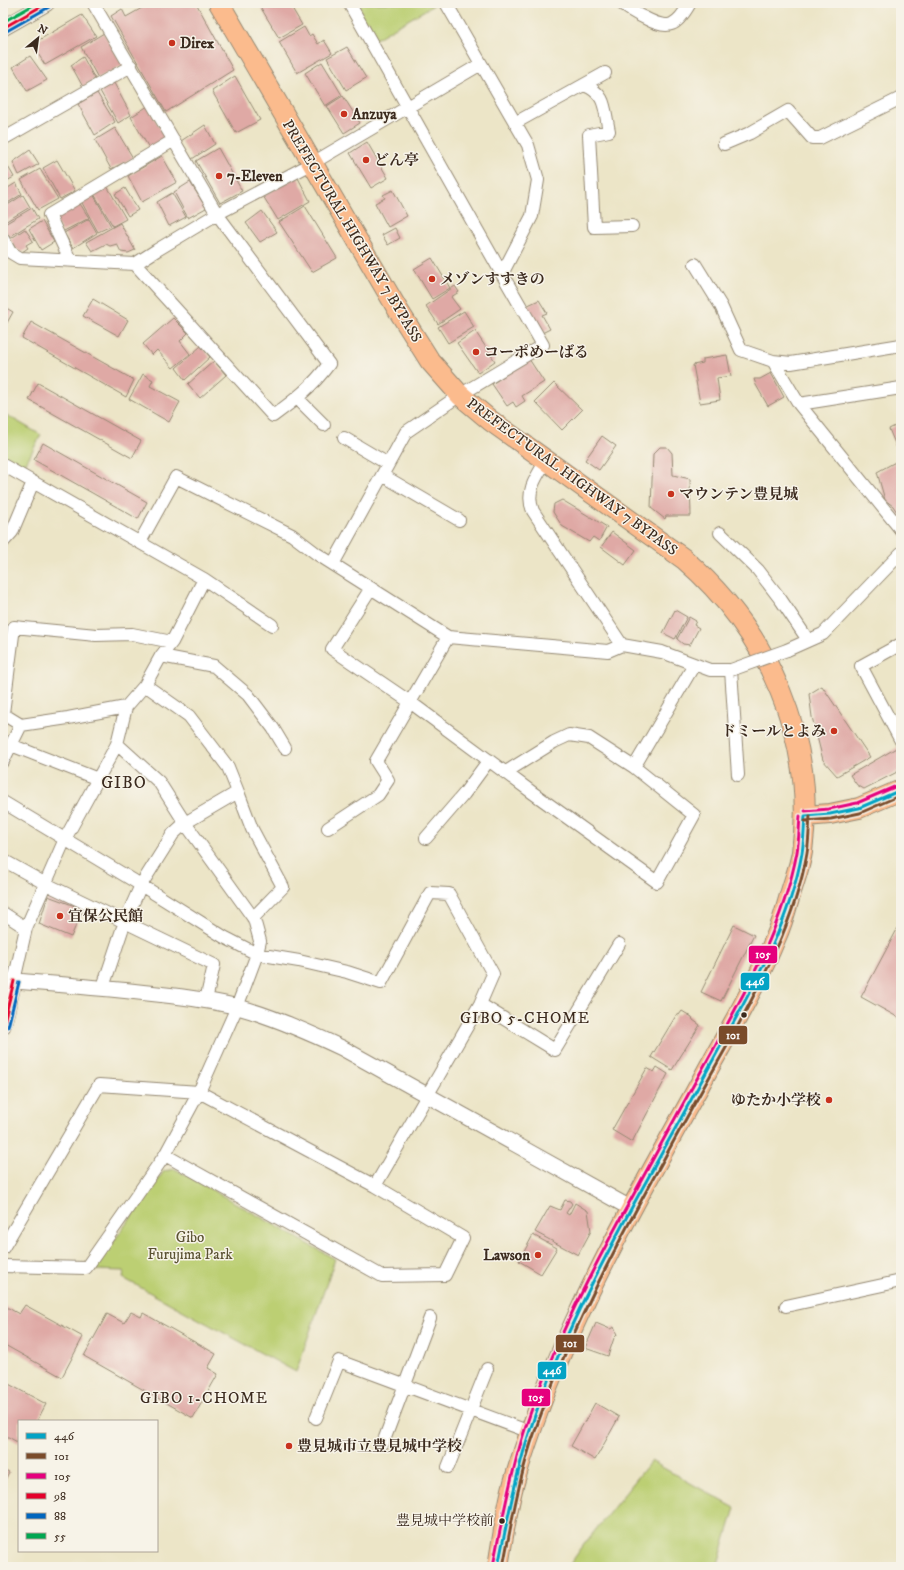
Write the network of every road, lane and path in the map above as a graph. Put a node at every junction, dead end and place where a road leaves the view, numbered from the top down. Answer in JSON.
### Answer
{"nodes":[{"id":1,"x":47,"y":3,"type":"edge"},
{"id":2,"x":93,"y":3,"type":"edge"},
{"id":3,"x":219,"y":3,"type":"edge"},
{"id":4,"x":349,"y":3,"type":"edge"},
{"id":5,"x":446,"y":3,"type":"edge"},
{"id":6,"x":621,"y":3,"type":"edge"},
{"id":7,"x":690,"y":3,"type":"edge"},
{"id":8,"x":3,"y":28,"type":"edge"},
{"id":9,"x":482,"y":64,"type":"junction"},
{"id":10,"x":131,"y":66,"type":"junction"},
{"id":11,"x":605,"y":73,"type":"dead end"},
{"id":12,"x":584,"y":85,"type":"junction"},
{"id":13,"x":901,"y":98,"type":"edge"},
{"id":14,"x":408,"y":108,"type":"junction"},
{"id":15,"x":515,"y":123,"type":"junction"},
{"id":16,"x":3,"y":139,"type":"edge"},
{"id":17,"x":174,"y":140,"type":"junction"},
{"id":18,"x":724,"y":144,"type":"dead end"},
{"id":19,"x":312,"y":164,"type":"junction"},
{"id":20,"x":217,"y":214,"type":"junction"},
{"id":21,"x":632,"y":226,"type":"dead end"},
{"id":22,"x":3,"y":239,"type":"edge"},
{"id":23,"x":70,"y":260,"type":"junction"},
{"id":24,"x":135,"y":264,"type":"junction"},
{"id":25,"x":695,"y":264,"type":"dead end"},
{"id":26,"x":502,"y":274,"type":"junction"},
{"id":27,"x":901,"y":345,"type":"edge"},
{"id":28,"x":773,"y":361,"type":"junction"},
{"id":29,"x":901,"y":388,"type":"edge"},
{"id":30,"x":460,"y":395,"type":"junction"},
{"id":31,"x":297,"y":398,"type":"junction"},
{"id":32,"x":799,"y":404,"type":"junction"},
{"id":33,"x":324,"y":425,"type":"dead end"},
{"id":34,"x":344,"y":438,"type":"dead end"},
{"id":35,"x":546,"y":461,"type":"junction"},
{"id":36,"x":388,"y":464,"type":"junction"},
{"id":37,"x":3,"y":465,"type":"edge"},
{"id":38,"x":382,"y":475,"type":"junction"},
{"id":39,"x":33,"y":482,"type":"junction"},
{"id":40,"x":459,"y":520,"type":"dead end"},
{"id":41,"x":901,"y":530,"type":"edge"},
{"id":42,"x":720,"y":533,"type":"dead end"},
{"id":43,"x":3,"y":542,"type":"edge"},
{"id":44,"x":140,"y":542,"type":"junction"},
{"id":45,"x":901,"y":553,"type":"edge"},
{"id":46,"x":334,"y":564,"type":"junction"},
{"id":47,"x":204,"y":579,"type":"junction"},
{"id":48,"x":371,"y":588,"type":"junction"},
{"id":49,"x":272,"y":625,"type":"dead end"},
{"id":50,"x":448,"y":637,"type":"junction"},
{"id":51,"x":808,"y":640,"type":"junction"},
{"id":52,"x":172,"y":642,"type":"junction"},
{"id":53,"x":901,"y":644,"type":"edge"},
{"id":54,"x":622,"y":646,"type":"junction"},
{"id":55,"x":161,"y":656,"type":"junction"},
{"id":56,"x":694,"y":665,"type":"junction"},
{"id":57,"x":731,"y":670,"type":"junction"},
{"id":58,"x":145,"y":685,"type":"junction"},
{"id":59,"x":410,"y":702,"type":"junction"},
{"id":60,"x":126,"y":707,"type":"junction"},
{"id":61,"x":3,"y":714,"type":"edge"},
{"id":62,"x":21,"y":725,"type":"junction"},
{"id":63,"x":901,"y":741,"type":"edge"},
{"id":64,"x":11,"y":744,"type":"junction"},
{"id":65,"x":117,"y":744,"type":"junction"},
{"id":66,"x":285,"y":748,"type":"dead end"},
{"id":67,"x":489,"y":760,"type":"junction"},
{"id":68,"x":3,"y":761,"type":"edge"},
{"id":69,"x":634,"y":767,"type":"junction"},
{"id":70,"x":506,"y":772,"type":"junction"},
{"id":71,"x":738,"y":775,"type":"dead end"},
{"id":72,"x":98,"y":780,"type":"junction"},
{"id":73,"x":901,"y":790,"type":"edge"},
{"id":74,"x":238,"y":792,"type":"junction"},
{"id":75,"x":3,"y":802,"type":"edge"},
{"id":76,"x":805,"y":816,"type":"junction"},
{"id":77,"x":185,"y":823,"type":"junction"},
{"id":78,"x":328,"y":828,"type":"dead end"},
{"id":79,"x":426,"y":838,"type":"dead end"},
{"id":80,"x":65,"y":839,"type":"junction"},
{"id":81,"x":3,"y":860,"type":"edge"},
{"id":82,"x":46,"y":884,"type":"junction"},
{"id":83,"x":141,"y":885,"type":"junction"},
{"id":84,"x":3,"y":913,"type":"edge"},
{"id":85,"x":253,"y":918,"type":"junction"},
{"id":86,"x":125,"y":921,"type":"junction"},
{"id":87,"x":26,"y":928,"type":"junction"},
{"id":88,"x":620,"y":944,"type":"dead end"},
{"id":89,"x":257,"y":954,"type":"junction"},
{"id":90,"x":9,"y":981,"type":"edge"},
{"id":91,"x":103,"y":987,"type":"junction"},
{"id":92,"x":206,"y":1000,"type":"junction"},
{"id":93,"x":480,"y":1004,"type":"junction"},
{"id":94,"x":237,"y":1007,"type":"junction"},
{"id":95,"x":3,"y":1026,"type":"edge"},
{"id":96,"x":199,"y":1092,"type":"junction"},
{"id":97,"x":427,"y":1095,"type":"junction"},
{"id":98,"x":165,"y":1155,"type":"junction"},
{"id":99,"x":375,"y":1186,"type":"junction"},
{"id":100,"x":632,"y":1209,"type":"junction"},
{"id":101,"x":3,"y":1248,"type":"edge"},
{"id":102,"x":3,"y":1266,"type":"edge"},
{"id":103,"x":901,"y":1281,"type":"edge"},
{"id":104,"x":786,"y":1306,"type":"dead end"},
{"id":105,"x":430,"y":1318,"type":"dead end"},
{"id":106,"x":487,"y":1369,"type":"dead end"},
{"id":107,"x":405,"y":1386,"type":"junction"},
{"id":108,"x":470,"y":1410,"type":"junction"},
{"id":109,"x":316,"y":1418,"type":"dead end"},
{"id":110,"x":530,"y":1432,"type":"junction"},
{"id":111,"x":383,"y":1443,"type":"dead end"},
{"id":112,"x":448,"y":1467,"type":"dead end"},
{"id":113,"x":498,"y":1567,"type":"edge"}],
"edges":[{"from":1,"to":8,"type":"street"},
{"from":2,"to":10,"type":"street"},
{"from":3,"to":19,"type":"main road","name":"PREFECTURAL HIGHWAY 7 BYPASS"},
{"from":4,"to":14,"type":"street"},
{"from":5,"to":9,"type":"street"},
{"from":6,"to":7,"type":"street"},
{"from":9,"to":14,"type":"street"},
{"from":9,"to":15,"type":"street"},
{"from":10,"to":16,"type":"street"},
{"from":10,"to":17,"type":"street"},
{"from":11,"to":12,"type":"street"},
{"from":12,"to":15,"type":"street"},
{"from":12,"to":21,"type":"street"},
{"from":13,"to":18,"type":"street"},
{"from":14,"to":19,"type":"street"},
{"from":14,"to":26,"type":"street"},
{"from":15,"to":26,"type":"street"},
{"from":17,"to":20,"type":"street"},
{"from":17,"to":23,"type":"street"},
{"from":19,"to":20,"type":"street"},
{"from":19,"to":30,"type":"main road","name":"PREFECTURAL HIGHWAY 7 BYPASS"},
{"from":20,"to":24,"type":"street"},
{"from":20,"to":31,"type":"street"},
{"from":22,"to":23,"type":"street"},
{"from":23,"to":24,"type":"street"},
{"from":24,"to":31,"type":"street"},
{"from":25,"to":28,"type":"street"},
{"from":26,"to":30,"type":"street"},
{"from":27,"to":28,"type":"street"},
{"from":28,"to":32,"type":"street"},
{"from":29,"to":32,"type":"street"},
{"from":30,"to":35,"type":"main road","name":"PREFECTURAL HIGHWAY 7 BYPASS"},
{"from":30,"to":36,"type":"street"},
{"from":31,"to":33,"type":"street"},
{"from":32,"to":41,"type":"street"},
{"from":34,"to":36,"type":"street"},
{"from":35,"to":54,"type":"street"},
{"from":35,"to":76,"type":"main road","name":"PREFECTURAL HIGHWAY 7 BYPASS"},
{"from":36,"to":38,"type":"street"},
{"from":37,"to":39,"type":"street"},
{"from":38,"to":40,"type":"street"},
{"from":38,"to":46,"type":"street"},
{"from":39,"to":43,"type":"street"},
{"from":39,"to":44,"type":"street"},
{"from":42,"to":51,"type":"street"},
{"from":44,"to":46,"type":"street"},
{"from":44,"to":47,"type":"street"},
{"from":45,"to":51,"type":"street"},
{"from":46,"to":48,"type":"street"},
{"from":47,"to":49,"type":"street"},
{"from":47,"to":52,"type":"street"},
{"from":48,"to":50,"type":"street"},
{"from":48,"to":59,"type":"street"},
{"from":50,"to":54,"type":"street"},
{"from":50,"to":59,"type":"street"},
{"from":51,"to":57,"type":"street","bridge":true},
{"from":52,"to":55,"type":"street"},
{"from":52,"to":61,"type":"street"},
{"from":53,"to":63,"type":"street"},
{"from":54,"to":56,"type":"street"},
{"from":55,"to":58,"type":"street"},
{"from":55,"to":66,"type":"street"},
{"from":56,"to":57,"type":"street"},
{"from":56,"to":69,"type":"street"},
{"from":57,"to":71,"type":"street"},
{"from":58,"to":60,"type":"street"},
{"from":58,"to":74,"type":"street"},
{"from":59,"to":67,"type":"street"},
{"from":59,"to":78,"type":"street"},
{"from":60,"to":62,"type":"street"},
{"from":60,"to":65,"type":"street"},
{"from":61,"to":62,"type":"street"},
{"from":62,"to":64,"type":"street"},
{"from":64,"to":68,"type":"street"},
{"from":64,"to":72,"type":"street"},
{"from":65,"to":72,"type":"street"},
{"from":65,"to":77,"type":"street"},
{"from":67,"to":70,"type":"street"},
{"from":67,"to":79,"type":"street"},
{"from":69,"to":70,"type":"street"},
{"from":69,"to":70,"type":"street"},
{"from":72,"to":80,"type":"street"},
{"from":73,"to":76,"type":"main road"},
{"from":74,"to":77,"type":"street"},
{"from":74,"to":85,"type":"street"},
{"from":75,"to":80,"type":"street"},
{"from":76,"to":100,"type":"main road","name":"PREFECTURAL HIGHWAY 7 BYPASS"},
{"from":77,"to":83,"type":"street"},
{"from":77,"to":85,"type":"street"},
{"from":80,"to":82,"type":"street"},
{"from":80,"to":83,"type":"street"},
{"from":81,"to":82,"type":"street"},
{"from":82,"to":86,"type":"street"},
{"from":82,"to":87,"type":"street"},
{"from":83,"to":86,"type":"street"},
{"from":83,"to":89,"type":"street"},
{"from":84,"to":87,"type":"street"},
{"from":85,"to":89,"type":"street"},
{"from":86,"to":91,"type":"street"},
{"from":86,"to":92,"type":"street"},
{"from":87,"to":90,"type":"street"},
{"from":88,"to":93,"type":"street"},
{"from":89,"to":93,"type":"street"},
{"from":89,"to":94,"type":"street"},
{"from":90,"to":91,"type":"street"},
{"from":90,"to":95,"type":"street"},
{"from":91,"to":92,"type":"street"},
{"from":92,"to":94,"type":"street"},
{"from":93,"to":97,"type":"street"},
{"from":94,"to":96,"type":"street"},
{"from":94,"to":97,"type":"street"},
{"from":96,"to":98,"type":"street"},
{"from":96,"to":99,"type":"street"},
{"from":96,"to":101,"type":"street"},
{"from":97,"to":99,"type":"street"},
{"from":97,"to":100,"type":"street"},
{"from":98,"to":99,"type":"street"},
{"from":98,"to":102,"type":"street"},
{"from":100,"to":110,"type":"main road","name":"PREFECTURAL HIGHWAY 7 BYPASS"},
{"from":103,"to":104,"type":"street"},
{"from":105,"to":107,"type":"street"},
{"from":106,"to":108,"type":"street"},
{"from":107,"to":108,"type":"street"},
{"from":107,"to":109,"type":"street"},
{"from":107,"to":111,"type":"street"},
{"from":108,"to":110,"type":"street"},
{"from":108,"to":112,"type":"street"},
{"from":110,"to":113,"type":"main road","name":"PREFECTURAL HIGHWAY 7 BYPASS"}]}
